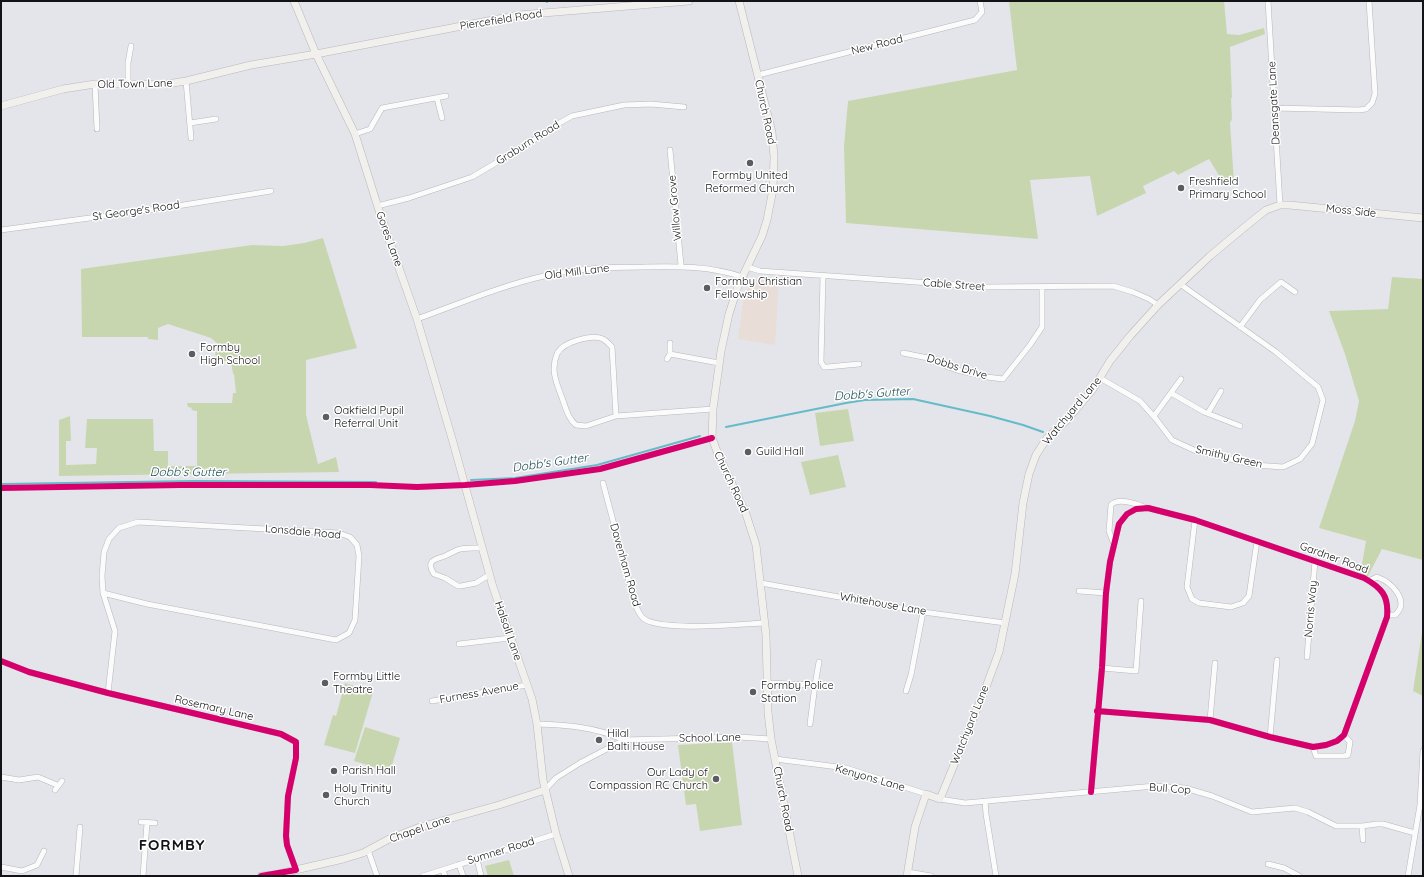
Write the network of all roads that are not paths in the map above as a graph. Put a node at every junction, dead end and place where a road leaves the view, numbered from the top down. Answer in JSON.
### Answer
{"nodes":[{"id":1,"x":294,"y":1,"type":"edge"},
{"id":2,"x":689,"y":1,"type":"edge"},
{"id":3,"x":740,"y":1,"type":"edge"},
{"id":4,"x":980,"y":1,"type":"edge"},
{"id":5,"x":1268,"y":1,"type":"edge"},
{"id":6,"x":1369,"y":1,"type":"edge"},
{"id":7,"x":131,"y":46,"type":"dead end"},
{"id":8,"x":316,"y":54,"type":"junction"},
{"id":9,"x":758,"y":75,"type":"junction"},
{"id":10,"x":186,"y":81,"type":"junction"},
{"id":11,"x":95,"y":84,"type":"junction"},
{"id":12,"x":128,"y":84,"type":"junction"},
{"id":13,"x":446,"y":96,"type":"dead end"},
{"id":14,"x":437,"y":98,"type":"junction"},
{"id":15,"x":1,"y":106,"type":"edge"},
{"id":16,"x":684,"y":108,"type":"dead end"},
{"id":17,"x":1274,"y":108,"type":"junction"},
{"id":18,"x":442,"y":118,"type":"dead end"},
{"id":19,"x":216,"y":120,"type":"dead end"},
{"id":20,"x":190,"y":123,"type":"junction"},
{"id":21,"x":97,"y":129,"type":"dead end"},
{"id":22,"x":355,"y":134,"type":"junction"},
{"id":23,"x":191,"y":138,"type":"dead end"},
{"id":24,"x":670,"y":150,"type":"dead end"},
{"id":25,"x":271,"y":190,"type":"dead end"},
{"id":26,"x":1280,"y":205,"type":"junction"},
{"id":27,"x":377,"y":206,"type":"junction"},
{"id":28,"x":1423,"y":218,"type":"edge"},
{"id":29,"x":1,"y":230,"type":"edge"},
{"id":30,"x":681,"y":265,"type":"junction"},
{"id":31,"x":747,"y":267,"type":"junction"},
{"id":32,"x":743,"y":276,"type":"junction"},
{"id":33,"x":823,"y":276,"type":"junction"},
{"id":34,"x":1180,"y":284,"type":"junction"},
{"id":35,"x":1042,"y":287,"type":"junction"},
{"id":36,"x":1295,"y":292,"type":"dead end"},
{"id":37,"x":1158,"y":305,"type":"junction"},
{"id":38,"x":417,"y":319,"type":"junction"},
{"id":39,"x":1240,"y":327,"type":"junction"},
{"id":40,"x":670,"y":343,"type":"dead end"},
{"id":41,"x":904,"y":353,"type":"dead end"},
{"id":42,"x":670,"y":354,"type":"junction"},
{"id":43,"x":667,"y":360,"type":"dead end"},
{"id":44,"x":719,"y":363,"type":"junction"},
{"id":45,"x":859,"y":364,"type":"dead end"},
{"id":46,"x":1100,"y":378,"type":"junction"},
{"id":47,"x":1181,"y":379,"type":"dead end"},
{"id":48,"x":1221,"y":390,"type":"dead end"},
{"id":49,"x":1171,"y":393,"type":"junction"},
{"id":50,"x":713,"y":409,"type":"junction"},
{"id":51,"x":1208,"y":413,"type":"junction"},
{"id":52,"x":616,"y":416,"type":"junction"},
{"id":53,"x":1154,"y":416,"type":"junction"},
{"id":54,"x":1240,"y":426,"type":"dead end"},
{"id":55,"x":603,"y":483,"type":"dead end"},
{"id":56,"x":465,"y":485,"type":"joint"},
{"id":57,"x":1148,"y":508,"type":"junction"},
{"id":58,"x":1195,"y":520,"type":"junction"},
{"id":59,"x":1257,"y":541,"type":"junction"},
{"id":60,"x":1114,"y":543,"type":"junction"},
{"id":61,"x":482,"y":548,"type":"junction"},
{"id":62,"x":1315,"y":561,"type":"junction"},
{"id":63,"x":490,"y":575,"type":"junction"},
{"id":64,"x":1369,"y":581,"type":"junction"},
{"id":65,"x":761,"y":583,"type":"junction"},
{"id":66,"x":1079,"y":591,"type":"dead end"},
{"id":67,"x":103,"y":593,"type":"junction"},
{"id":68,"x":1106,"y":593,"type":"junction"},
{"id":69,"x":1141,"y":601,"type":"dead end"},
{"id":70,"x":923,"y":612,"type":"junction"},
{"id":71,"x":1387,"y":615,"type":"junction"},
{"id":72,"x":765,"y":623,"type":"junction"},
{"id":73,"x":1005,"y":623,"type":"junction"},
{"id":74,"x":510,"y":638,"type":"junction"},
{"id":75,"x":459,"y":644,"type":"dead end"},
{"id":76,"x":1307,"y":657,"type":"dead end"},
{"id":77,"x":1278,"y":660,"type":"dead end"},
{"id":78,"x":1,"y":661,"type":"edge"},
{"id":79,"x":819,"y":662,"type":"dead end"},
{"id":80,"x":1215,"y":663,"type":"dead end"},
{"id":81,"x":1102,"y":668,"type":"junction"},
{"id":82,"x":766,"y":683,"type":"junction"},
{"id":83,"x":527,"y":685,"type":"junction"},
{"id":84,"x":815,"y":685,"type":"junction"},
{"id":85,"x":906,"y":691,"type":"dead end"},
{"id":86,"x":108,"y":693,"type":"junction"},
{"id":87,"x":432,"y":701,"type":"dead end"},
{"id":88,"x":1097,"y":711,"type":"junction"},
{"id":89,"x":1210,"y":720,"type":"junction"},
{"id":90,"x":537,"y":724,"type":"junction"},
{"id":91,"x":810,"y":724,"type":"dead end"},
{"id":92,"x":1344,"y":735,"type":"junction"},
{"id":93,"x":1270,"y":736,"type":"junction"},
{"id":94,"x":771,"y":739,"type":"junction"},
{"id":95,"x":624,"y":740,"type":"junction"},
{"id":96,"x":1313,"y":746,"type":"junction"},
{"id":97,"x":1423,"y":751,"type":"edge"},
{"id":98,"x":775,"y":759,"type":"junction"},
{"id":99,"x":1,"y":777,"type":"edge"},
{"id":100,"x":62,"y":781,"type":"dead end"},
{"id":101,"x":545,"y":790,"type":"junction"},
{"id":102,"x":1091,"y":792,"type":"junction"},
{"id":103,"x":926,"y":794,"type":"junction"},
{"id":104,"x":940,"y":799,"type":"junction"},
{"id":105,"x":985,"y":801,"type":"junction"},
{"id":106,"x":155,"y":824,"type":"dead end"},
{"id":107,"x":1362,"y":826,"type":"junction"},
{"id":108,"x":80,"y":827,"type":"dead end"},
{"id":109,"x":1415,"y":833,"type":"junction"},
{"id":110,"x":556,"y":834,"type":"junction"},
{"id":111,"x":1364,"y":840,"type":"dead end"},
{"id":112,"x":368,"y":850,"type":"junction"},
{"id":113,"x":44,"y":851,"type":"dead end"},
{"id":114,"x":476,"y":859,"type":"junction"},
{"id":115,"x":459,"y":864,"type":"junction"},
{"id":116,"x":1268,"y":864,"type":"dead end"},
{"id":117,"x":1,"y":867,"type":"edge"},
{"id":118,"x":296,"y":870,"type":"junction"},
{"id":119,"x":442,"y":870,"type":"junction"},
{"id":120,"x":908,"y":874,"type":"edge"},
{"id":121,"x":76,"y":876,"type":"edge"},
{"id":122,"x":143,"y":876,"type":"edge"},
{"id":123,"x":261,"y":876,"type":"edge"},
{"id":124,"x":377,"y":876,"type":"edge"},
{"id":125,"x":423,"y":876,"type":"edge"},
{"id":126,"x":445,"y":876,"type":"edge"},
{"id":127,"x":464,"y":876,"type":"edge"},
{"id":128,"x":482,"y":876,"type":"edge"},
{"id":129,"x":569,"y":876,"type":"edge"},
{"id":130,"x":798,"y":876,"type":"edge"},
{"id":131,"x":931,"y":876,"type":"edge"},
{"id":132,"x":996,"y":876,"type":"edge"},
{"id":133,"x":1299,"y":876,"type":"edge"},
{"id":134,"x":1408,"y":876,"type":"edge"}],
"edges":[{"from":1,"to":8,"type":"street","name":"Gores Lane"},
{"from":2,"to":8,"type":"street","name":"Piercefield Road"},
{"from":3,"to":9,"type":"street","name":"Church Road"},
{"from":4,"to":9,"type":"street","name":"New Road"},
{"from":5,"to":17,"type":"street","name":"Deansgate Lane"},
{"from":6,"to":17,"type":"street"},
{"from":7,"to":12,"type":"street"},
{"from":8,"to":10,"type":"street","name":"Old Town Lane"},
{"from":8,"to":22,"type":"street","name":"Gores Lane"},
{"from":9,"to":31,"type":"street","name":"Church Road"},
{"from":10,"to":12,"type":"street","name":"Old Town Lane"},
{"from":10,"to":20,"type":"street"},
{"from":11,"to":12,"type":"street","name":"Old Town Lane"},
{"from":11,"to":15,"type":"street","name":"Old Town Lane"},
{"from":11,"to":21,"type":"street"},
{"from":13,"to":14,"type":"street"},
{"from":14,"to":18,"type":"street"},
{"from":14,"to":22,"type":"street"},
{"from":16,"to":27,"type":"street","name":"Graburn Road"},
{"from":17,"to":26,"type":"street","name":"Deansgate Lane"},
{"from":19,"to":20,"type":"street"},
{"from":20,"to":23,"type":"street"},
{"from":22,"to":27,"type":"street","name":"Gores Lane"},
{"from":24,"to":30,"type":"street","name":"Willow Grove"},
{"from":25,"to":29,"type":"street","name":"St George's Road"},
{"from":26,"to":28,"type":"street","name":"Moss Side"},
{"from":26,"to":34,"type":"street","name":"Watchyard Lane"},
{"from":27,"to":38,"type":"street","name":"Gores Lane"},
{"from":30,"to":32,"type":"street","name":"Old Mill Lane"},
{"from":30,"to":38,"type":"street","name":"Old Mill Lane"},
{"from":31,"to":32,"type":"street","name":"Church Road"},
{"from":31,"to":33,"type":"street","name":"Cable Street"},
{"from":32,"to":44,"type":"street","name":"Church Road"},
{"from":33,"to":35,"type":"street","name":"Cable Street"},
{"from":33,"to":45,"type":"street"},
{"from":34,"to":37,"type":"street","name":"Watchyard Lane"},
{"from":34,"to":39,"type":"street","name":"Smithy Green"},
{"from":35,"to":37,"type":"street","name":"Cable Street"},
{"from":35,"to":41,"type":"street","name":"Dobbs Drive"},
{"from":36,"to":39,"type":"street"},
{"from":37,"to":46,"type":"street","name":"Watchyard Lane"},
{"from":38,"to":56,"type":"street","name":"Gores Lane"},
{"from":39,"to":53,"type":"street","name":"Smithy Green"},
{"from":40,"to":42,"type":"street"},
{"from":42,"to":43,"type":"street"},
{"from":42,"to":44,"type":"street"},
{"from":44,"to":50,"type":"street","name":"Church Road"},
{"from":46,"to":53,"type":"street","name":"Smithy Green"},
{"from":46,"to":73,"type":"street","name":"Watchyard Lane"},
{"from":47,"to":49,"type":"street"},
{"from":48,"to":51,"type":"street"},
{"from":49,"to":51,"type":"street"},
{"from":49,"to":53,"type":"street"},
{"from":50,"to":52,"type":"street"},
{"from":50,"to":65,"type":"street","name":"Church Road"},
{"from":51,"to":54,"type":"street"},
{"from":52,"to":52,"type":"street"},
{"from":55,"to":72,"type":"street","name":"Davenham Road"},
{"from":56,"to":61,"type":"street","name":"Halsall Lane"},
{"from":57,"to":58,"type":"street","name":"Gardner Road"},
{"from":57,"to":60,"type":"street","name":"Gardner Road"},
{"from":57,"to":60,"type":"street","name":"Gardner Road"},
{"from":58,"to":59,"type":"street","name":"Gardner Road"},
{"from":58,"to":59,"type":"street"},
{"from":59,"to":62,"type":"street","name":"Gardner Road"},
{"from":60,"to":68,"type":"street","name":"Gardner Road"},
{"from":61,"to":63,"type":"street","name":"Halsall Lane"},
{"from":61,"to":63,"type":"street"},
{"from":62,"to":64,"type":"street","name":"Gardner Road"},
{"from":62,"to":76,"type":"street","name":"Norris Way"},
{"from":63,"to":74,"type":"street","name":"Halsall Lane"},
{"from":64,"to":71,"type":"street","name":"Gardner Road"},
{"from":64,"to":71,"type":"street"},
{"from":65,"to":70,"type":"street","name":"Whitehouse Lane"},
{"from":65,"to":72,"type":"street","name":"Church Road"},
{"from":66,"to":68,"type":"street"},
{"from":67,"to":67,"type":"street","name":"Lonsdale Road"},
{"from":67,"to":86,"type":"street","name":"Lonsdale Road"},
{"from":68,"to":81,"type":"street","name":"Gardner Road"},
{"from":69,"to":81,"type":"street"},
{"from":70,"to":73,"type":"street","name":"Whitehouse Lane"},
{"from":70,"to":85,"type":"street"},
{"from":71,"to":92,"type":"street","name":"Gardner Road"},
{"from":72,"to":82,"type":"street","name":"Church Road"},
{"from":73,"to":104,"type":"street","name":"Watchyard Lane"},
{"from":74,"to":75,"type":"street"},
{"from":74,"to":83,"type":"street","name":"Halsall Lane"},
{"from":77,"to":93,"type":"street"},
{"from":78,"to":86,"type":"street","name":"Rosemary Lane"},
{"from":79,"to":84,"type":"street"},
{"from":80,"to":89,"type":"street"},
{"from":81,"to":88,"type":"street","name":"Gardner Road"},
{"from":82,"to":84,"type":"street"},
{"from":82,"to":94,"type":"street","name":"Church Road"},
{"from":83,"to":87,"type":"street","name":"Furness Avenue"},
{"from":83,"to":90,"type":"street","name":"Halsall Lane"},
{"from":84,"to":91,"type":"street"},
{"from":86,"to":118,"type":"street","name":"Rosemary Lane"},
{"from":88,"to":89,"type":"street"},
{"from":88,"to":102,"type":"street","name":"Gardner Road"},
{"from":89,"to":93,"type":"street"},
{"from":90,"to":95,"type":"street"},
{"from":90,"to":101,"type":"street","name":"Halsall Lane"},
{"from":92,"to":96,"type":"street"},
{"from":92,"to":96,"type":"street"},
{"from":93,"to":96,"type":"street"},
{"from":94,"to":95,"type":"street","name":"School Lane"},
{"from":94,"to":98,"type":"street","name":"Church Road"},
{"from":95,"to":101,"type":"street","name":"School Lane"},
{"from":97,"to":109,"type":"street"},
{"from":98,"to":103,"type":"street","name":"Kenyons Lane"},
{"from":98,"to":130,"type":"street","name":"Church Road"},
{"from":99,"to":100,"type":"street"},
{"from":101,"to":110,"type":"street","name":"Halsall Lane"},
{"from":101,"to":112,"type":"street","name":"Chapel Lane"},
{"from":102,"to":105,"type":"street","name":"Bull Cop"},
{"from":102,"to":107,"type":"street","name":"Bull Cop"},
{"from":103,"to":104,"type":"street","name":"Kenyons Lane"},
{"from":103,"to":120,"type":"street"},
{"from":104,"to":105,"type":"street","name":"Bull Cop"},
{"from":105,"to":132,"type":"street"},
{"from":106,"to":122,"type":"street"},
{"from":107,"to":109,"type":"street","name":"Bull Cop"},
{"from":107,"to":111,"type":"street"},
{"from":108,"to":121,"type":"street"},
{"from":109,"to":134,"type":"street"},
{"from":110,"to":114,"type":"street","name":"Sumner Road"},
{"from":110,"to":129,"type":"street","name":"Halsall Lane"},
{"from":112,"to":118,"type":"street","name":"Chapel Lane"},
{"from":112,"to":124,"type":"street"},
{"from":113,"to":117,"type":"street"},
{"from":114,"to":115,"type":"street","name":"Sumner Road"},
{"from":114,"to":128,"type":"street"},
{"from":115,"to":119,"type":"street","name":"Sumner Road"},
{"from":115,"to":127,"type":"street"},
{"from":116,"to":133,"type":"street"},
{"from":118,"to":123,"type":"street","name":"Chapel Lane"},
{"from":119,"to":125,"type":"street","name":"Sumner Road"},
{"from":119,"to":126,"type":"street"},
{"from":120,"to":131,"type":"street"}]}
